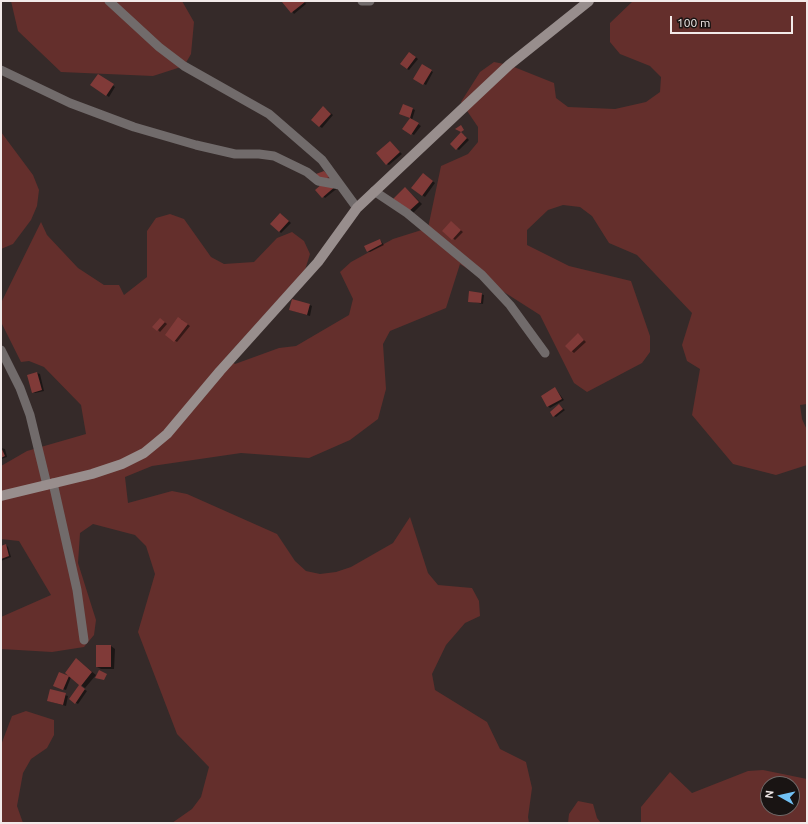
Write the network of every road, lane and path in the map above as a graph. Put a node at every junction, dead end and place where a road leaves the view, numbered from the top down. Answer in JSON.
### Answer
{"nodes":[{"id":1,"x":109,"y":1,"type":"edge"},
{"id":2,"x":362,"y":1,"type":"edge"},
{"id":3,"x":370,"y":1,"type":"edge"},
{"id":4,"x":589,"y":1,"type":"edge"},
{"id":5,"x":1,"y":70,"type":"edge"},
{"id":6,"x":340,"y":185,"type":"junction"},
{"id":7,"x":374,"y":191,"type":"junction"},
{"id":8,"x":357,"y":208,"type":"junction"},
{"id":9,"x":1,"y":350,"type":"edge"},
{"id":10,"x":545,"y":353,"type":"dead end"},
{"id":11,"x":50,"y":484,"type":"junction"},
{"id":12,"x":1,"y":496,"type":"edge"},
{"id":13,"x":84,"y":640,"type":"dead end"}],
"edges":[{"from":1,"to":6,"type":"street"},
{"from":2,"to":3,"type":"street"},
{"from":4,"to":7,"type":"street"},
{"from":5,"to":6,"type":"street"},
{"from":6,"to":8,"type":"street"},
{"from":7,"to":8,"type":"street"},
{"from":7,"to":10,"type":"street"},
{"from":8,"to":11,"type":"street"},
{"from":9,"to":11,"type":"street"},
{"from":11,"to":12,"type":"street"},
{"from":11,"to":13,"type":"street"}]}
